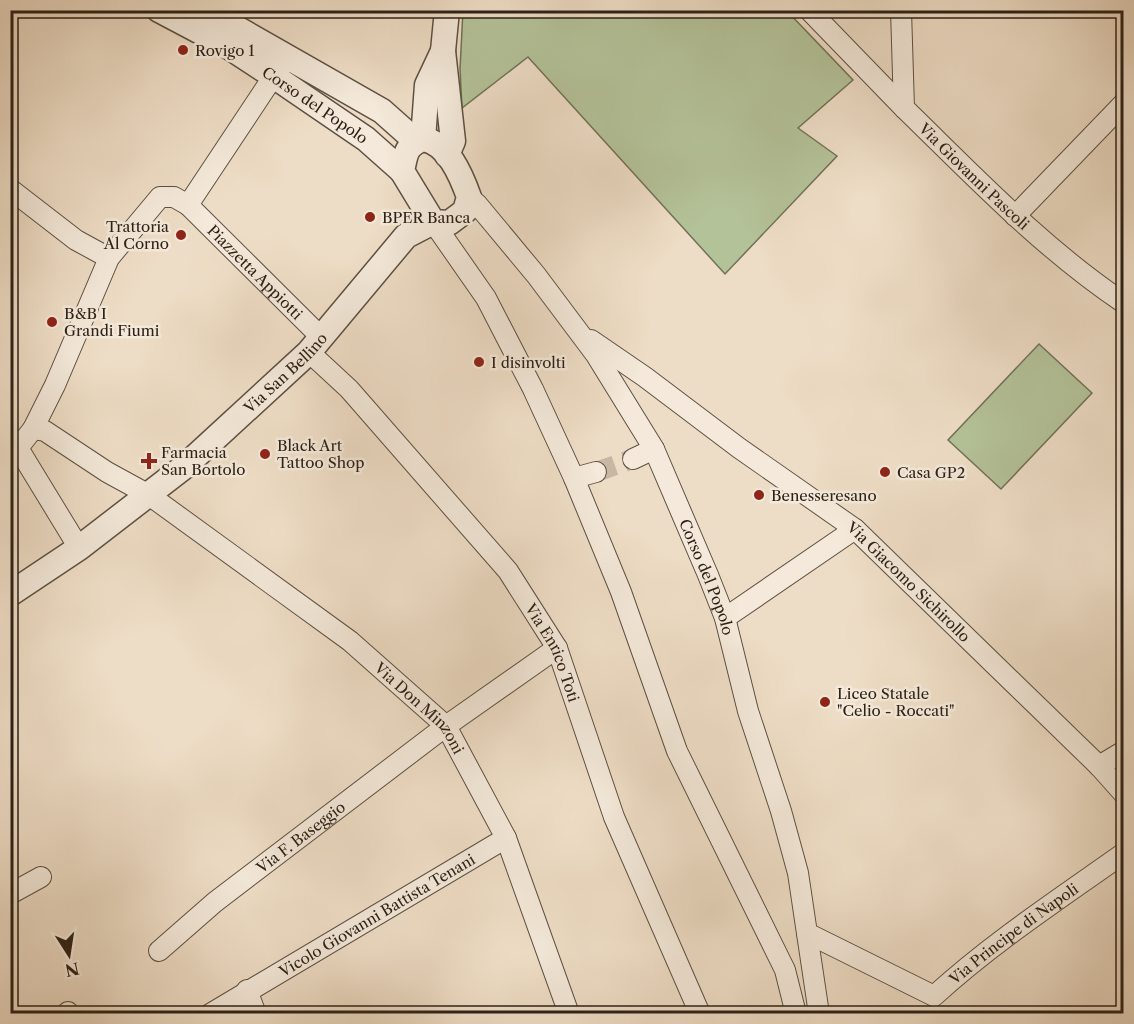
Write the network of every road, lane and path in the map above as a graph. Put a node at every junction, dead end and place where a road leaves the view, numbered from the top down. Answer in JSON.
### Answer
{"nodes":[{"id":1,"x":159,"y":10,"type":"edge"},
{"id":2,"x":205,"y":10,"type":"edge"},
{"id":3,"x":447,"y":10,"type":"edge"},
{"id":4,"x":809,"y":10,"type":"edge"},
{"id":5,"x":901,"y":10,"type":"edge"},
{"id":6,"x":443,"y":51,"type":"junction"},
{"id":7,"x":286,"y":56,"type":"junction"},
{"id":8,"x":275,"y":77,"type":"junction"},
{"id":9,"x":427,"y":85,"type":"junction"},
{"id":10,"x":1124,"y":103,"type":"edge"},
{"id":11,"x":904,"y":108,"type":"junction"},
{"id":12,"x":382,"y":111,"type":"junction"},
{"id":13,"x":418,"y":141,"type":"junction"},
{"id":14,"x":447,"y":155,"type":"junction"},
{"id":15,"x":402,"y":171,"type":"junction"},
{"id":16,"x":10,"y":189,"type":"edge"},
{"id":17,"x":469,"y":197,"type":"junction"},
{"id":18,"x":188,"y":205,"type":"junction"},
{"id":19,"x":427,"y":212,"type":"junction"},
{"id":20,"x":1015,"y":216,"type":"junction"},
{"id":21,"x":109,"y":258,"type":"junction"},
{"id":22,"x":1124,"y":303,"type":"edge"},
{"id":23,"x":583,"y":335,"type":"junction"},
{"id":24,"x":316,"y":345,"type":"junction"},
{"id":25,"x":33,"y":429,"type":"junction"},
{"id":26,"x":14,"y":444,"type":"edge"},
{"id":27,"x":654,"y":449,"type":"junction"},
{"id":28,"x":633,"y":459,"type":"tunnel mouth"},
{"id":29,"x":596,"y":472,"type":"tunnel mouth"},
{"id":30,"x":574,"y":478,"type":"junction"},
{"id":31,"x":149,"y":495,"type":"junction"},
{"id":32,"x":855,"y":529,"type":"junction"},
{"id":33,"x":80,"y":548,"type":"junction"},
{"id":34,"x":10,"y":594,"type":"edge"},
{"id":35,"x":725,"y":618,"type":"junction"},
{"id":36,"x":557,"y":648,"type":"junction"},
{"id":37,"x":446,"y":726,"type":"junction"},
{"id":38,"x":1124,"y":751,"type":"edge"},
{"id":39,"x":1099,"y":766,"type":"junction"},
{"id":40,"x":1124,"y":794,"type":"edge"},
{"id":41,"x":506,"y":838,"type":"junction"},
{"id":42,"x":1124,"y":853,"type":"edge"},
{"id":43,"x":41,"y":878,"type":"dead end"},
{"id":44,"x":10,"y":894,"type":"edge"},
{"id":45,"x":807,"y":933,"type":"junction"},
{"id":46,"x":159,"y":951,"type":"dead end"},
{"id":47,"x":247,"y":990,"type":"junction"},
{"id":48,"x":210,"y":1014,"type":"edge"},
{"id":49,"x":256,"y":1014,"type":"edge"},
{"id":50,"x":569,"y":1014,"type":"edge"},
{"id":51,"x":700,"y":1014,"type":"edge"},
{"id":52,"x":796,"y":1014,"type":"edge"},
{"id":53,"x":819,"y":1014,"type":"edge"}],
"edges":[{"from":1,"to":8,"type":"street","name":"Corso del Popolo"},
{"from":2,"to":7,"type":"street","name":"Corso del Popolo"},
{"from":3,"to":6,"type":"street"},
{"from":4,"to":11,"type":"street","name":"Via Giovanni Pascoli"},
{"from":5,"to":11,"type":"street"},
{"from":6,"to":9,"type":"street"},
{"from":6,"to":14,"type":"street"},
{"from":7,"to":8,"type":"street"},
{"from":7,"to":12,"type":"street","name":"Corso del Popolo"},
{"from":8,"to":15,"type":"street","name":"Corso del Popolo"},
{"from":8,"to":18,"type":"street"},
{"from":9,"to":12,"type":"street"},
{"from":9,"to":13,"type":"street"},
{"from":10,"to":20,"type":"street"},
{"from":11,"to":20,"type":"street","name":"Via Giovanni Pascoli"},
{"from":12,"to":13,"type":"street","name":"Corso del Popolo"},
{"from":13,"to":14,"type":"street","name":"Corso del Popolo"},
{"from":13,"to":15,"type":"street"},
{"from":14,"to":17,"type":"street"},
{"from":15,"to":19,"type":"street","name":"Corso del Popolo"},
{"from":16,"to":21,"type":"street"},
{"from":17,"to":19,"type":"street"},
{"from":17,"to":23,"type":"street","name":"Corso del Popolo"},
{"from":18,"to":21,"type":"street","name":"Piazzetta Appiotti"},
{"from":18,"to":24,"type":"street","name":"Piazzetta Appiotti"},
{"from":19,"to":24,"type":"street","name":"Via San Bellino"},
{"from":19,"to":30,"type":"street"},
{"from":20,"to":22,"type":"street","name":"Via Giovanni Pascoli"},
{"from":21,"to":25,"type":"street"},
{"from":23,"to":27,"type":"street","name":"Corso del Popolo"},
{"from":23,"to":32,"type":"street","name":"Via Giacomo Sichirollo"},
{"from":24,"to":31,"type":"street","name":"Via San Bellino"},
{"from":24,"to":36,"type":"street","name":"Via Enrico Toti"},
{"from":25,"to":26,"type":"street"},
{"from":25,"to":31,"type":"street","name":"Via Don Minzoni"},
{"from":26,"to":33,"type":"street"},
{"from":27,"to":28,"type":"street"},
{"from":27,"to":35,"type":"street","name":"Corso del Popolo"},
{"from":29,"to":30,"type":"street"},
{"from":30,"to":52,"type":"street"},
{"from":31,"to":33,"type":"street","name":"Via San Bellino"},
{"from":31,"to":37,"type":"street","name":"Via Don Minzoni"},
{"from":32,"to":35,"type":"street"},
{"from":32,"to":39,"type":"street","name":"Via Giacomo Sichirollo"},
{"from":33,"to":34,"type":"street","name":"Via San Bellino"},
{"from":35,"to":45,"type":"street","name":"Corso del Popolo"},
{"from":36,"to":37,"type":"street","name":"Via F. Baseggio"},
{"from":36,"to":51,"type":"street","name":"Via Enrico Toti"},
{"from":37,"to":41,"type":"street","name":"Via Don Minzoni"},
{"from":37,"to":46,"type":"street","name":"Via F. Baseggio"},
{"from":38,"to":39,"type":"street"},
{"from":39,"to":40,"type":"street","name":"Via Giacomo Sichirollo"},
{"from":41,"to":47,"type":"street","name":"Vicolo Giovanni Battista Tenani"},
{"from":41,"to":50,"type":"street","name":"Via Don Minzoni"},
{"from":42,"to":45,"type":"street","name":"Via Principe di Napoli"},
{"from":43,"to":44,"type":"street"},
{"from":45,"to":53,"type":"street","name":"Corso del Popolo"},
{"from":47,"to":48,"type":"street","name":"Vicolo Giovanni Battista Tenani"},
{"from":47,"to":49,"type":"street"}]}
